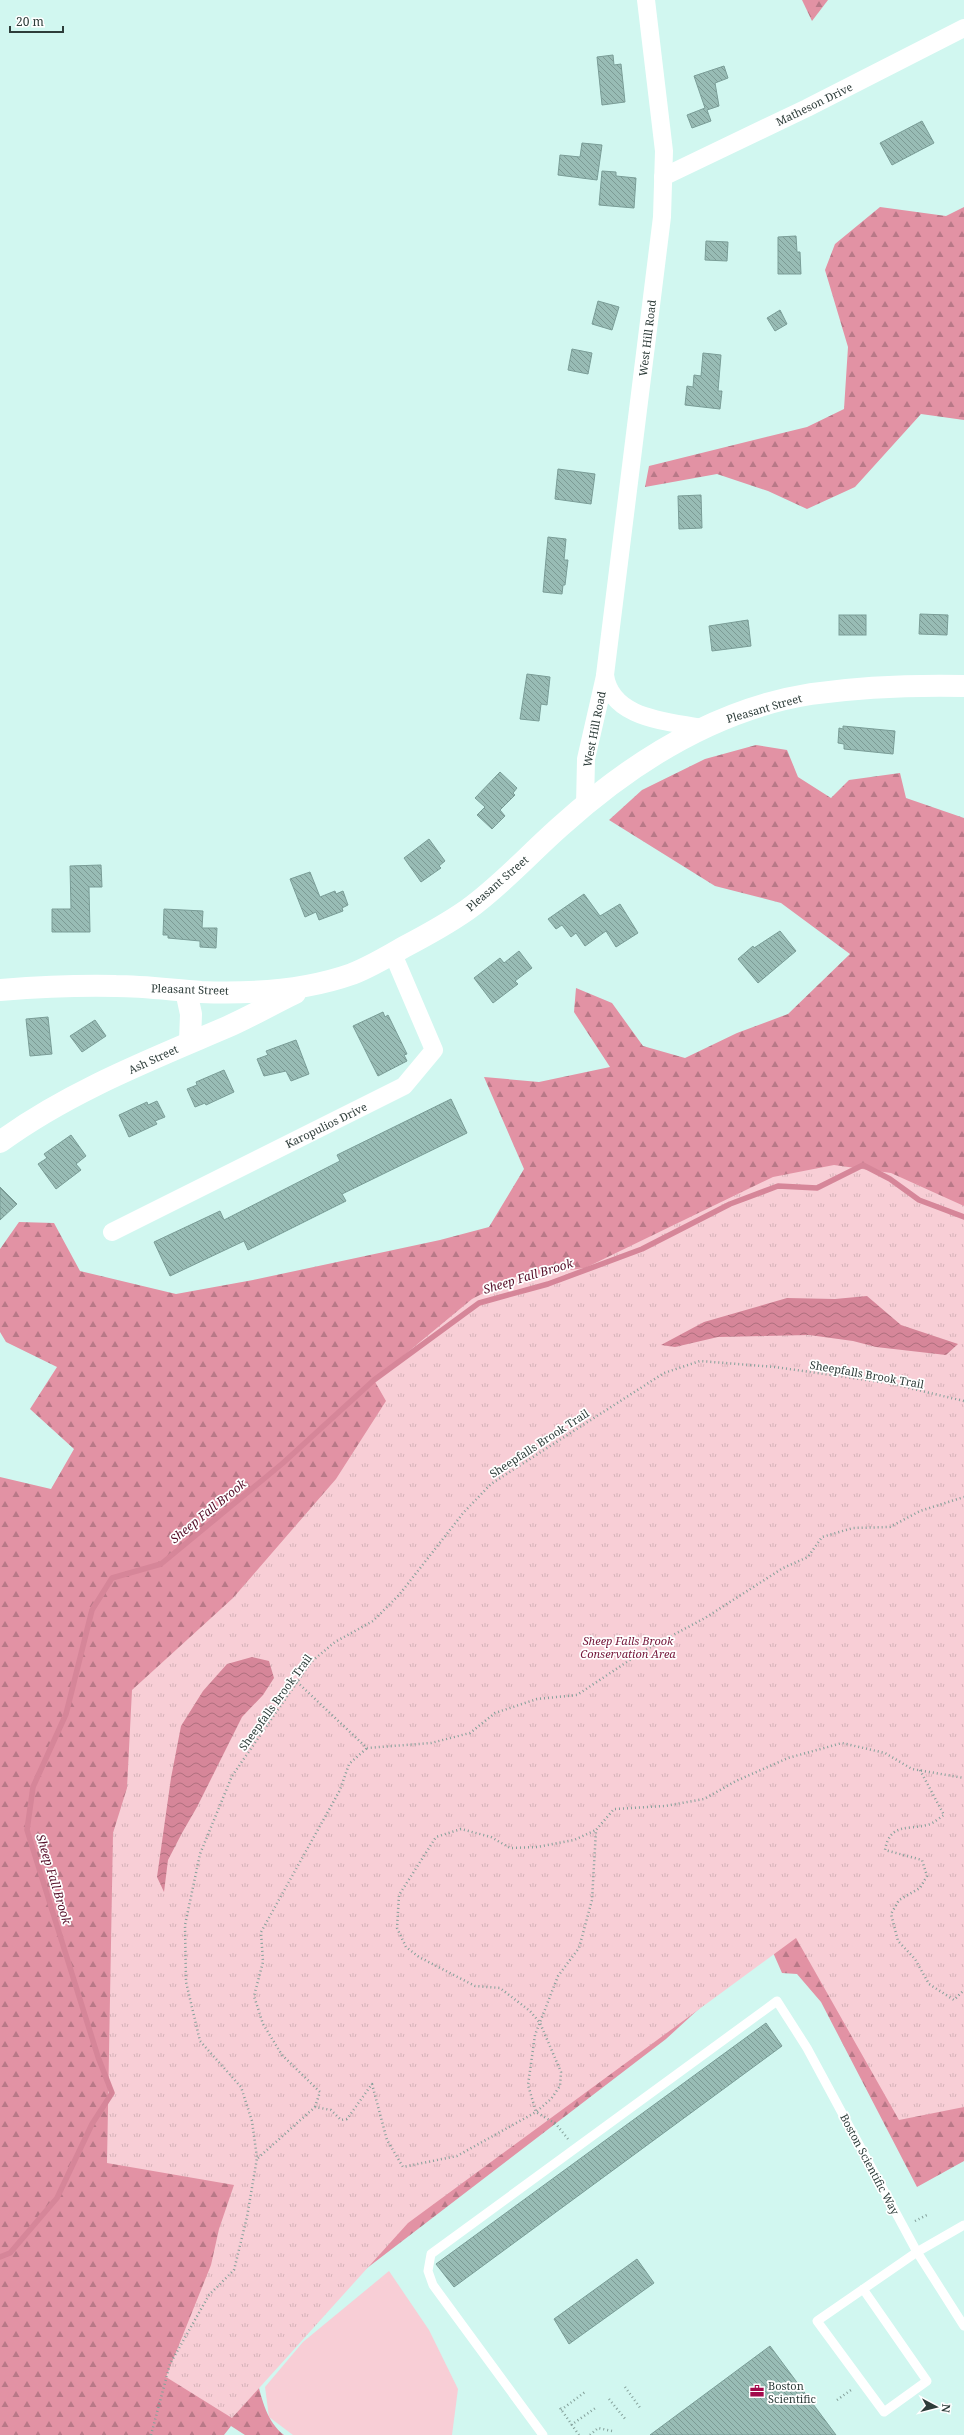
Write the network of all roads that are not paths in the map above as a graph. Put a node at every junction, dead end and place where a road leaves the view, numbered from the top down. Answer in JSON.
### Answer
{"nodes":[{"id":1,"x":646,"y":0,"type":"edge"},
{"id":2,"x":964,"y":28,"type":"edge"},
{"id":3,"x":663,"y":177,"type":"junction"},
{"id":4,"x":605,"y":675,"type":"junction"},
{"id":5,"x":964,"y":686,"type":"edge"},
{"id":6,"x":702,"y":728,"type":"junction"},
{"id":7,"x":585,"y":806,"type":"junction"},
{"id":8,"x":392,"y":954,"type":"junction"},
{"id":9,"x":310,"y":986,"type":"junction"},
{"id":10,"x":0,"y":990,"type":"edge"},
{"id":11,"x":186,"y":991,"type":"junction"},
{"id":12,"x":190,"y":1042,"type":"junction"},
{"id":13,"x":0,"y":1142,"type":"edge"},
{"id":14,"x":112,"y":1232,"type":"dead end"},
{"id":15,"x":964,"y":2225,"type":"edge"},
{"id":16,"x":917,"y":2252,"type":"junction"},
{"id":17,"x":863,"y":2289,"type":"junction"},
{"id":18,"x":964,"y":2326,"type":"edge"},
{"id":19,"x":543,"y":2435,"type":"edge"}],
"edges":[{"from":1,"to":3,"type":"street","name":"West Hill Road"},
{"from":2,"to":3,"type":"street","name":"Matheson Drive"},
{"from":3,"to":4,"type":"street","name":"West Hill Road"},
{"from":4,"to":6,"type":"street","name":"West Hill Road"},
{"from":4,"to":7,"type":"street","name":"West Hill Road"},
{"from":5,"to":6,"type":"street","name":"Pleasant Street"},
{"from":6,"to":7,"type":"street","name":"Pleasant Street"},
{"from":7,"to":8,"type":"street","name":"Pleasant Street"},
{"from":8,"to":9,"type":"street","name":"Pleasant Street"},
{"from":8,"to":14,"type":"street","name":"Karopulios Drive"},
{"from":9,"to":11,"type":"street","name":"Pleasant Street"},
{"from":9,"to":12,"type":"street","name":"Ash Street"},
{"from":10,"to":11,"type":"street","name":"Pleasant Street"},
{"from":11,"to":12,"type":"street"},
{"from":12,"to":13,"type":"street","name":"Ash Street"},
{"from":15,"to":16,"type":"lane"},
{"from":16,"to":17,"type":"lane"},
{"from":16,"to":18,"type":"lane","name":"Boston Scientific Way"},
{"from":16,"to":19,"type":"lane","name":"Boston Scientific Way"},
{"from":17,"to":17,"type":"lane"}]}
